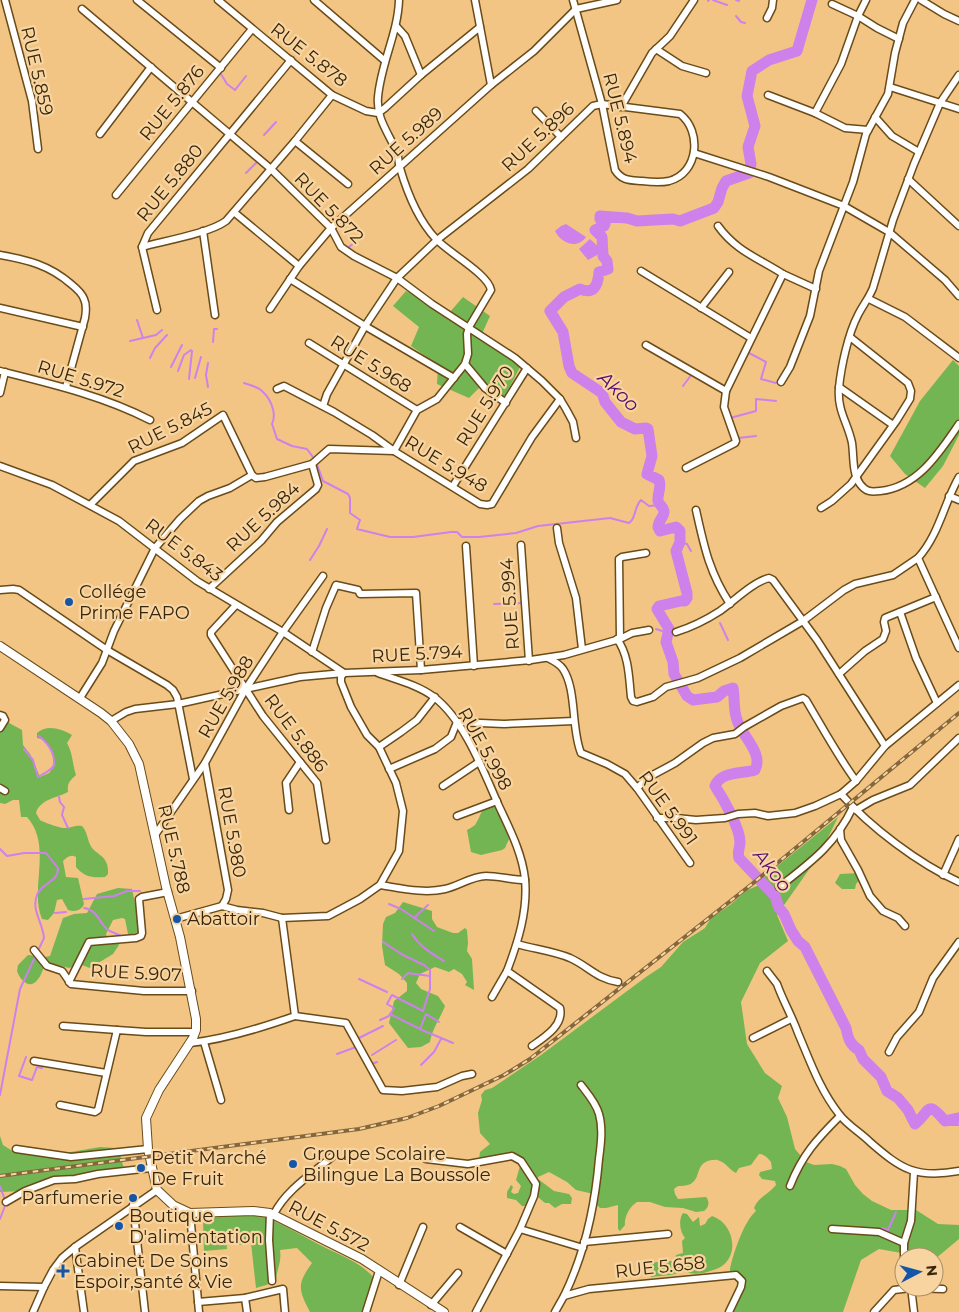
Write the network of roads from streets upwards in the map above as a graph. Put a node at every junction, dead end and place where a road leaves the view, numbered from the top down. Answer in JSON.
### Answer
{"nodes":[{"id":1,"x":5,"y":0,"type":"edge"},
{"id":2,"x":137,"y":0,"type":"edge"},
{"id":3,"x":218,"y":0,"type":"edge"},
{"id":4,"x":314,"y":0,"type":"edge"},
{"id":5,"x":399,"y":0,"type":"edge"},
{"id":6,"x":475,"y":0,"type":"edge"},
{"id":7,"x":574,"y":0,"type":"edge"},
{"id":8,"x":617,"y":0,"type":"edge"},
{"id":9,"x":694,"y":0,"type":"edge"},
{"id":10,"x":773,"y":0,"type":"edge"},
{"id":11,"x":866,"y":0,"type":"edge"},
{"id":12,"x":915,"y":0,"type":"edge"},
{"id":13,"x":921,"y":0,"type":"edge"},
{"id":14,"x":832,"y":4,"type":"dead end"},
{"id":15,"x":82,"y":9,"type":"dead end"},
{"id":16,"x":576,"y":9,"type":"junction"},
{"id":17,"x":858,"y":16,"type":"junction"},
{"id":18,"x":767,"y":18,"type":"dead end"},
{"id":19,"x":959,"y":21,"type":"edge"},
{"id":20,"x":396,"y":26,"type":"junction"},
{"id":21,"x":480,"y":27,"type":"junction"},
{"id":22,"x":252,"y":29,"type":"junction"},
{"id":23,"x":899,"y":39,"type":"junction"},
{"id":24,"x":656,"y":49,"type":"junction"},
{"id":25,"x":291,"y":60,"type":"junction"},
{"id":26,"x":384,"y":60,"type":"junction"},
{"id":27,"x":151,"y":67,"type":"junction"},
{"id":28,"x":220,"y":68,"type":"junction"},
{"id":29,"x":706,"y":74,"type":"dead end"},
{"id":30,"x":420,"y":75,"type":"junction"},
{"id":31,"x":959,"y":75,"type":"edge"},
{"id":32,"x":491,"y":85,"type":"junction"},
{"id":33,"x":890,"y":87,"type":"junction"},
{"id":34,"x":332,"y":95,"type":"junction"},
{"id":35,"x":768,"y":95,"type":"dead end"},
{"id":36,"x":193,"y":101,"type":"junction"},
{"id":37,"x":602,"y":104,"type":"junction"},
{"id":38,"x":940,"y":104,"type":"junction"},
{"id":39,"x":621,"y":106,"type":"junction"},
{"id":40,"x":959,"y":109,"type":"edge"},
{"id":41,"x":536,"y":111,"type":"dead end"},
{"id":42,"x":378,"y":113,"type":"junction"},
{"id":43,"x":815,"y":113,"type":"junction"},
{"id":44,"x":875,"y":117,"type":"junction"},
{"id":45,"x":868,"y":130,"type":"junction"},
{"id":46,"x":229,"y":133,"type":"junction"},
{"id":47,"x":100,"y":134,"type":"dead end"},
{"id":48,"x":561,"y":137,"type":"junction"},
{"id":49,"x":295,"y":141,"type":"junction"},
{"id":50,"x":38,"y":148,"type":"dead end"},
{"id":51,"x":919,"y":152,"type":"junction"},
{"id":52,"x":694,"y":153,"type":"junction"},
{"id":53,"x":399,"y":167,"type":"junction"},
{"id":54,"x":272,"y":169,"type":"junction"},
{"id":55,"x":908,"y":180,"type":"junction"},
{"id":56,"x":348,"y":184,"type":"dead end"},
{"id":57,"x":116,"y":196,"type":"dead end"},
{"id":58,"x":844,"y":206,"type":"junction"},
{"id":59,"x":235,"y":212,"type":"junction"},
{"id":60,"x":718,"y":226,"type":"dead end"},
{"id":61,"x":959,"y":226,"type":"edge"},
{"id":62,"x":331,"y":228,"type":"junction"},
{"id":63,"x":203,"y":231,"type":"junction"},
{"id":64,"x":889,"y":232,"type":"junction"},
{"id":65,"x":437,"y":240,"type":"junction"},
{"id":66,"x":142,"y":246,"type":"junction"},
{"id":67,"x":0,"y":255,"type":"edge"},
{"id":68,"x":299,"y":266,"type":"junction"},
{"id":69,"x":641,"y":271,"type":"dead end"},
{"id":70,"x":729,"y":272,"type":"dead end"},
{"id":71,"x":783,"y":274,"type":"junction"},
{"id":72,"x":397,"y":278,"type":"junction"},
{"id":73,"x":290,"y":279,"type":"junction"},
{"id":74,"x":816,"y":289,"type":"junction"},
{"id":75,"x":959,"y":296,"type":"edge"},
{"id":76,"x":869,"y":298,"type":"junction"},
{"id":77,"x":0,"y":308,"type":"edge"},
{"id":78,"x":701,"y":308,"type":"junction"},
{"id":79,"x":270,"y":309,"type":"dead end"},
{"id":80,"x":157,"y":310,"type":"dead end"},
{"id":81,"x":216,"y":315,"type":"dead end"},
{"id":82,"x":365,"y":326,"type":"junction"},
{"id":83,"x":83,"y":327,"type":"junction"},
{"id":84,"x":469,"y":327,"type":"junction"},
{"id":85,"x":850,"y":337,"type":"junction"},
{"id":86,"x":751,"y":338,"type":"junction"},
{"id":87,"x":309,"y":343,"type":"dead end"},
{"id":88,"x":646,"y":345,"type":"dead end"},
{"id":89,"x":959,"y":358,"type":"edge"},
{"id":90,"x":465,"y":364,"type":"junction"},
{"id":91,"x":343,"y":365,"type":"junction"},
{"id":92,"x":527,"y":368,"type":"junction"},
{"id":93,"x":2,"y":372,"type":"edge"},
{"id":94,"x":454,"y":378,"type":"junction"},
{"id":95,"x":782,"y":382,"type":"dead end"},
{"id":96,"x":66,"y":387,"type":"junction"},
{"id":97,"x":839,"y":387,"type":"junction"},
{"id":98,"x":277,"y":389,"type":"dead end"},
{"id":99,"x":726,"y":391,"type":"junction"},
{"id":100,"x":0,"y":393,"type":"edge"},
{"id":101,"x":560,"y":399,"type":"junction"},
{"id":102,"x":506,"y":402,"type":"junction"},
{"id":103,"x":324,"y":406,"type":"junction"},
{"id":104,"x":417,"y":410,"type":"junction"},
{"id":105,"x":150,"y":420,"type":"dead end"},
{"id":106,"x":959,"y":424,"type":"edge"},
{"id":107,"x":894,"y":425,"type":"junction"},
{"id":108,"x":576,"y":438,"type":"dead end"},
{"id":109,"x":394,"y":451,"type":"junction"},
{"id":110,"x":312,"y":464,"type":"junction"},
{"id":111,"x":0,"y":466,"type":"edge"},
{"id":112,"x":686,"y":468,"type":"dead end"},
{"id":113,"x":252,"y":475,"type":"junction"},
{"id":114,"x":856,"y":476,"type":"junction"},
{"id":115,"x":959,"y":477,"type":"edge"},
{"id":116,"x":453,"y":486,"type":"junction"},
{"id":117,"x":949,"y":496,"type":"junction"},
{"id":118,"x":959,"y":500,"type":"edge"},
{"id":119,"x":90,"y":505,"type":"junction"},
{"id":120,"x":821,"y":508,"type":"dead end"},
{"id":121,"x":696,"y":510,"type":"dead end"},
{"id":122,"x":557,"y":528,"type":"dead end"},
{"id":123,"x":521,"y":545,"type":"dead end"},
{"id":124,"x":466,"y":546,"type":"dead end"},
{"id":125,"x":155,"y":548,"type":"junction"},
{"id":126,"x":646,"y":554,"type":"dead end"},
{"id":127,"x":918,"y":558,"type":"junction"},
{"id":128,"x":323,"y":576,"type":"dead end"},
{"id":129,"x":209,"y":589,"type":"junction"},
{"id":130,"x":0,"y":590,"type":"edge"},
{"id":131,"x":936,"y":597,"type":"junction"},
{"id":132,"x":730,"y":604,"type":"junction"},
{"id":133,"x":236,"y":605,"type":"junction"},
{"id":134,"x":900,"y":612,"type":"junction"},
{"id":135,"x":803,"y":620,"type":"junction"},
{"id":136,"x":649,"y":630,"type":"dead end"},
{"id":137,"x":283,"y":632,"type":"junction"},
{"id":138,"x":676,"y":632,"type":"dead end"},
{"id":139,"x":619,"y":639,"type":"junction"},
{"id":140,"x":0,"y":646,"type":"edge"},
{"id":141,"x":959,"y":648,"type":"edge"},
{"id":142,"x":582,"y":649,"type":"junction"},
{"id":143,"x":107,"y":650,"type":"junction"},
{"id":144,"x":312,"y":652,"type":"junction"},
{"id":145,"x":548,"y":658,"type":"junction"},
{"id":146,"x":529,"y":661,"type":"junction"},
{"id":147,"x":474,"y":666,"type":"junction"},
{"id":148,"x":421,"y":670,"type":"junction"},
{"id":149,"x":375,"y":672,"type":"junction"},
{"id":150,"x":344,"y":673,"type":"junction"},
{"id":151,"x":839,"y":674,"type":"junction"},
{"id":152,"x":959,"y":685,"type":"edge"},
{"id":153,"x":245,"y":690,"type":"junction"},
{"id":154,"x":80,"y":698,"type":"junction"},
{"id":155,"x":435,"y":698,"type":"junction"},
{"id":156,"x":937,"y":703,"type":"junction"},
{"id":157,"x":178,"y":704,"type":"junction"},
{"id":158,"x":2,"y":717,"type":"edge"},
{"id":159,"x":111,"y":721,"type":"junction"},
{"id":160,"x":574,"y":721,"type":"junction"},
{"id":161,"x":457,"y":722,"type":"junction"},
{"id":162,"x":0,"y":728,"type":"edge"},
{"id":163,"x":959,"y":738,"type":"edge"},
{"id":164,"x":378,"y":746,"type":"junction"},
{"id":165,"x":885,"y":746,"type":"junction"},
{"id":166,"x":300,"y":762,"type":"junction"},
{"id":167,"x":479,"y":762,"type":"junction"},
{"id":168,"x":205,"y":763,"type":"junction"},
{"id":169,"x":389,"y":769,"type":"junction"},
{"id":170,"x":194,"y":779,"type":"junction"},
{"id":171,"x":856,"y":781,"type":"junction"},
{"id":172,"x":443,"y":786,"type":"dead end"},
{"id":173,"x":637,"y":788,"type":"junction"},
{"id":174,"x":841,"y":794,"type":"junction"},
{"id":175,"x":497,"y":801,"type":"junction"},
{"id":176,"x":855,"y":808,"type":"junction"},
{"id":177,"x":289,"y":810,"type":"dead end"},
{"id":178,"x":457,"y":816,"type":"dead end"},
{"id":179,"x":657,"y":818,"type":"junction"},
{"id":180,"x":840,"y":829,"type":"junction"},
{"id":181,"x":155,"y":835,"type":"junction"},
{"id":182,"x":959,"y":839,"type":"edge"},
{"id":183,"x":326,"y":840,"type":"dead end"},
{"id":184,"x":690,"y":863,"type":"dead end"},
{"id":185,"x":943,"y":875,"type":"junction"},
{"id":186,"x":525,"y":880,"type":"junction"},
{"id":187,"x":959,"y":882,"type":"edge"},
{"id":188,"x":380,"y":885,"type":"junction"},
{"id":189,"x":779,"y":887,"type":"dead end"},
{"id":190,"x":168,"y":892,"type":"junction"},
{"id":191,"x":222,"y":906,"type":"junction"},
{"id":192,"x":282,"y":918,"type":"junction"},
{"id":193,"x":175,"y":919,"type":"junction"},
{"id":194,"x":905,"y":926,"type":"dead end"},
{"id":195,"x":959,"y":942,"type":"edge"},
{"id":196,"x":517,"y":944,"type":"junction"},
{"id":197,"x":34,"y":950,"type":"dead end"},
{"id":198,"x":767,"y":970,"type":"dead end"},
{"id":199,"x":506,"y":971,"type":"junction"},
{"id":200,"x":69,"y":982,"type":"junction"},
{"id":201,"x":618,"y":982,"type":"dead end"},
{"id":202,"x":192,"y":991,"type":"junction"},
{"id":203,"x":492,"y":997,"type":"dead end"},
{"id":204,"x":295,"y":1016,"type":"junction"},
{"id":205,"x":791,"y":1019,"type":"junction"},
{"id":206,"x":63,"y":1026,"type":"dead end"},
{"id":207,"x":117,"y":1030,"type":"junction"},
{"id":208,"x":195,"y":1032,"type":"junction"},
{"id":209,"x":753,"y":1038,"type":"dead end"},
{"id":210,"x":204,"y":1042,"type":"junction"},
{"id":211,"x":190,"y":1043,"type":"junction"},
{"id":212,"x":532,"y":1046,"type":"dead end"},
{"id":213,"x":889,"y":1052,"type":"dead end"},
{"id":214,"x":34,"y":1061,"type":"dead end"},
{"id":215,"x":106,"y":1073,"type":"junction"},
{"id":216,"x":472,"y":1074,"type":"dead end"},
{"id":217,"x":581,"y":1085,"type":"dead end"},
{"id":218,"x":222,"y":1100,"type":"dead end"},
{"id":219,"x":60,"y":1105,"type":"dead end"},
{"id":220,"x":840,"y":1116,"type":"junction"},
{"id":221,"x":16,"y":1149,"type":"dead end"},
{"id":222,"x":148,"y":1149,"type":"junction"},
{"id":223,"x":333,"y":1156,"type":"dead end"},
{"id":224,"x":426,"y":1158,"type":"dead end"},
{"id":225,"x":151,"y":1168,"type":"junction"},
{"id":226,"x":959,"y":1171,"type":"edge"},
{"id":227,"x":914,"y":1172,"type":"junction"},
{"id":228,"x":790,"y":1186,"type":"dead end"},
{"id":229,"x":157,"y":1190,"type":"junction"},
{"id":230,"x":6,"y":1202,"type":"dead end"},
{"id":231,"x":133,"y":1205,"type":"junction"},
{"id":232,"x":189,"y":1213,"type":"junction"},
{"id":233,"x":272,"y":1213,"type":"junction"},
{"id":234,"x":423,"y":1227,"type":"dead end"},
{"id":235,"x":460,"y":1227,"type":"dead end"},
{"id":236,"x":520,"y":1228,"type":"junction"},
{"id":237,"x":832,"y":1229,"type":"dead end"},
{"id":238,"x":668,"y":1234,"type":"dead end"},
{"id":239,"x":904,"y":1243,"type":"junction"},
{"id":240,"x":584,"y":1245,"type":"junction"},
{"id":241,"x":75,"y":1247,"type":"junction"},
{"id":242,"x":904,"y":1247,"type":"edge"},
{"id":243,"x":507,"y":1254,"type":"junction"},
{"id":244,"x":380,"y":1271,"type":"junction"},
{"id":245,"x":458,"y":1273,"type":"dead end"},
{"id":246,"x":272,"y":1281,"type":"dead end"},
{"id":247,"x":399,"y":1285,"type":"junction"},
{"id":248,"x":0,"y":1286,"type":"edge"},
{"id":249,"x":44,"y":1287,"type":"junction"},
{"id":250,"x":894,"y":1290,"type":"edge"},
{"id":251,"x":564,"y":1296,"type":"junction"},
{"id":252,"x":912,"y":1297,"type":"edge"},
{"id":253,"x":245,"y":1298,"type":"junction"},
{"id":254,"x":198,"y":1302,"type":"junction"},
{"id":255,"x":432,"y":1305,"type":"junction"},
{"id":256,"x":33,"y":1312,"type":"edge"},
{"id":257,"x":84,"y":1312,"type":"edge"},
{"id":258,"x":145,"y":1312,"type":"edge"},
{"id":259,"x":199,"y":1312,"type":"edge"},
{"id":260,"x":247,"y":1312,"type":"edge"},
{"id":261,"x":285,"y":1312,"type":"edge"},
{"id":262,"x":366,"y":1312,"type":"edge"},
{"id":263,"x":444,"y":1312,"type":"edge"},
{"id":264,"x":476,"y":1312,"type":"edge"},
{"id":265,"x":555,"y":1312,"type":"edge"},
{"id":266,"x":730,"y":1312,"type":"edge"},
{"id":267,"x":874,"y":1312,"type":"edge"},
{"id":268,"x":914,"y":1312,"type":"edge"}],
"edges":[{"from":1,"to":50,"type":"street","name":"RUE 5.859"},
{"from":2,"to":28,"type":"street"},
{"from":3,"to":22,"type":"street","name":"RUE 5.878"},
{"from":4,"to":26,"type":"street"},
{"from":5,"to":20,"type":"street"},
{"from":6,"to":21,"type":"street"},
{"from":7,"to":16,"type":"street","name":"RUE 5.894"},
{"from":8,"to":16,"type":"street"},
{"from":9,"to":24,"type":"street"},
{"from":10,"to":18,"type":"street"},
{"from":11,"to":17,"type":"street"},
{"from":12,"to":23,"type":"street"},
{"from":13,"to":19,"type":"street"},
{"from":14,"to":17,"type":"street"},
{"from":15,"to":27,"type":"street","name":"RUE 5.872"},
{"from":16,"to":32,"type":"street","name":"RUE 5.989"},
{"from":16,"to":37,"type":"street","name":"RUE 5.894"},
{"from":17,"to":23,"type":"street"},
{"from":17,"to":43,"type":"street"},
{"from":20,"to":26,"type":"street"},
{"from":20,"to":30,"type":"street"},
{"from":21,"to":30,"type":"street"},
{"from":21,"to":32,"type":"street"},
{"from":22,"to":25,"type":"street","name":"RUE 5.878"},
{"from":22,"to":28,"type":"street","name":"RUE 5.876"},
{"from":23,"to":33,"type":"street"},
{"from":24,"to":29,"type":"street"},
{"from":24,"to":39,"type":"street"},
{"from":25,"to":34,"type":"street","name":"RUE 5.878"},
{"from":25,"to":46,"type":"street","name":"RUE 5.880"},
{"from":26,"to":42,"type":"street"},
{"from":27,"to":36,"type":"street","name":"RUE 5.872"},
{"from":27,"to":47,"type":"street"},
{"from":28,"to":36,"type":"street","name":"RUE 5.876"},
{"from":30,"to":42,"type":"street"},
{"from":31,"to":38,"type":"street"},
{"from":32,"to":53,"type":"street","name":"RUE 5.989"},
{"from":33,"to":38,"type":"street"},
{"from":33,"to":44,"type":"street"},
{"from":34,"to":42,"type":"street","name":"RUE 5.878"},
{"from":34,"to":49,"type":"street","name":"RUE 5.880"},
{"from":35,"to":43,"type":"street"},
{"from":36,"to":46,"type":"street","name":"RUE 5.872"},
{"from":36,"to":57,"type":"street","name":"RUE 5.876"},
{"from":37,"to":39,"type":"street","name":"RUE 5.896"},
{"from":37,"to":48,"type":"street","name":"RUE 5.896"},
{"from":37,"to":52,"type":"street","name":"RUE 5.894"},
{"from":38,"to":40,"type":"street"},
{"from":38,"to":51,"type":"street"},
{"from":39,"to":52,"type":"street","name":"RUE 5.896"},
{"from":41,"to":48,"type":"street"},
{"from":42,"to":53,"type":"street"},
{"from":43,"to":45,"type":"street"},
{"from":44,"to":45,"type":"street"},
{"from":44,"to":51,"type":"street"},
{"from":45,"to":58,"type":"street"},
{"from":46,"to":54,"type":"street","name":"RUE 5.872"},
{"from":46,"to":66,"type":"street","name":"RUE 5.880"},
{"from":48,"to":65,"type":"street","name":"RUE 5.896"},
{"from":49,"to":54,"type":"street","name":"RUE 5.880"},
{"from":49,"to":56,"type":"street"},
{"from":51,"to":55,"type":"street"},
{"from":52,"to":58,"type":"street"},
{"from":53,"to":62,"type":"street","name":"RUE 5.989"},
{"from":53,"to":65,"type":"street"},
{"from":54,"to":59,"type":"street","name":"RUE 5.880"},
{"from":54,"to":62,"type":"street","name":"RUE 5.872"},
{"from":55,"to":61,"type":"street"},
{"from":55,"to":64,"type":"street"},
{"from":58,"to":64,"type":"street"},
{"from":58,"to":74,"type":"street"},
{"from":59,"to":63,"type":"street","name":"RUE 5.880"},
{"from":59,"to":68,"type":"street"},
{"from":60,"to":71,"type":"street"},
{"from":62,"to":68,"type":"street","name":"RUE 5.989"},
{"from":62,"to":72,"type":"street","name":"RUE 5.872"},
{"from":63,"to":66,"type":"street","name":"RUE 5.880"},
{"from":63,"to":81,"type":"street"},
{"from":64,"to":75,"type":"street"},
{"from":64,"to":76,"type":"street"},
{"from":65,"to":72,"type":"street","name":"RUE 5.896"},
{"from":65,"to":84,"type":"street"},
{"from":66,"to":80,"type":"street"},
{"from":67,"to":83,"type":"street"},
{"from":68,"to":73,"type":"street","name":"RUE 5.989"},
{"from":69,"to":78,"type":"street"},
{"from":70,"to":78,"type":"street"},
{"from":71,"to":74,"type":"street"},
{"from":71,"to":86,"type":"street"},
{"from":72,"to":82,"type":"street","name":"RUE 5.896"},
{"from":72,"to":84,"type":"street","name":"RUE 5.872"},
{"from":73,"to":79,"type":"street","name":"RUE 5.989"},
{"from":73,"to":82,"type":"street"},
{"from":74,"to":95,"type":"street"},
{"from":76,"to":85,"type":"street"},
{"from":76,"to":89,"type":"street"},
{"from":77,"to":83,"type":"street"},
{"from":78,"to":86,"type":"street"},
{"from":82,"to":91,"type":"street","name":"RUE 5.896"},
{"from":82,"to":94,"type":"street"},
{"from":83,"to":96,"type":"street"},
{"from":84,"to":90,"type":"street"},
{"from":84,"to":92,"type":"street","name":"RUE 5.872"},
{"from":85,"to":97,"type":"street"},
{"from":85,"to":107,"type":"street"},
{"from":86,"to":99,"type":"street"},
{"from":87,"to":91,"type":"street","name":"RUE 5.968"},
{"from":88,"to":99,"type":"street"},
{"from":90,"to":94,"type":"street"},
{"from":90,"to":102,"type":"street"},
{"from":91,"to":103,"type":"street","name":"RUE 5.896"},
{"from":91,"to":104,"type":"street","name":"RUE 5.968"},
{"from":92,"to":101,"type":"street","name":"RUE 5.872"},
{"from":92,"to":102,"type":"street","name":"RUE 5.970"},
{"from":93,"to":96,"type":"street","name":"RUE 5.972"},
{"from":93,"to":100,"type":"street"},
{"from":94,"to":104,"type":"street"},
{"from":96,"to":105,"type":"street","name":"RUE 5.972"},
{"from":97,"to":107,"type":"street"},
{"from":97,"to":114,"type":"street"},
{"from":98,"to":103,"type":"street","name":"RUE 5.948"},
{"from":99,"to":112,"type":"street"},
{"from":101,"to":108,"type":"street","name":"RUE 5.872"},
{"from":101,"to":116,"type":"street","name":"RUE 5.948"},
{"from":102,"to":116,"type":"street","name":"RUE 5.970"},
{"from":103,"to":109,"type":"street","name":"RUE 5.948"},
{"from":104,"to":109,"type":"street"},
{"from":106,"to":114,"type":"street"},
{"from":107,"to":114,"type":"street"},
{"from":109,"to":110,"type":"street"},
{"from":109,"to":116,"type":"street","name":"RUE 5.948"},
{"from":110,"to":113,"type":"street","name":"RUE 5.984"},
{"from":110,"to":129,"type":"street","name":"RUE 5.984"},
{"from":111,"to":119,"type":"street","name":"RUE 5.843"},
{"from":113,"to":119,"type":"street","name":"RUE 5.845"},
{"from":113,"to":125,"type":"street"},
{"from":114,"to":120,"type":"street"},
{"from":115,"to":117,"type":"street"},
{"from":117,"to":118,"type":"street"},
{"from":117,"to":127,"type":"street"},
{"from":119,"to":125,"type":"street","name":"RUE 5.843"},
{"from":121,"to":132,"type":"street"},
{"from":122,"to":142,"type":"street"},
{"from":123,"to":146,"type":"street","name":"RUE 5.994"},
{"from":124,"to":147,"type":"street"},
{"from":125,"to":129,"type":"street","name":"RUE 5.843"},
{"from":125,"to":143,"type":"street"},
{"from":126,"to":139,"type":"street"},
{"from":127,"to":131,"type":"street"},
{"from":127,"to":135,"type":"street"},
{"from":128,"to":137,"type":"street","name":"RUE 5.988"},
{"from":129,"to":133,"type":"street","name":"RUE 5.843"},
{"from":130,"to":143,"type":"street","name":"RUE 5.980"},
{"from":131,"to":134,"type":"street"},
{"from":131,"to":141,"type":"street"},
{"from":132,"to":135,"type":"street"},
{"from":132,"to":138,"type":"street"},
{"from":133,"to":137,"type":"street","name":"RUE 5.843"},
{"from":133,"to":153,"type":"street","name":"RUE 5.886"},
{"from":134,"to":151,"type":"street"},
{"from":134,"to":156,"type":"street"},
{"from":135,"to":139,"type":"street"},
{"from":135,"to":151,"type":"street"},
{"from":136,"to":139,"type":"street"},
{"from":137,"to":144,"type":"street","name":"RUE 5.843"},
{"from":137,"to":153,"type":"street","name":"RUE 5.988"},
{"from":139,"to":142,"type":"street","name":"RUE 5.794"},
{"from":140,"to":154,"type":"street","name":"RUE 5.788"},
{"from":142,"to":145,"type":"street","name":"RUE 5.794"},
{"from":143,"to":154,"type":"street"},
{"from":143,"to":157,"type":"street","name":"RUE 5.980"},
{"from":144,"to":148,"type":"street"},
{"from":144,"to":150,"type":"street","name":"RUE 5.843"},
{"from":145,"to":146,"type":"street","name":"RUE 5.794"},
{"from":145,"to":160,"type":"street","name":"RUE 5.991"},
{"from":146,"to":147,"type":"street","name":"RUE 5.794"},
{"from":147,"to":148,"type":"street","name":"RUE 5.794"},
{"from":148,"to":149,"type":"street","name":"RUE 5.794"},
{"from":149,"to":150,"type":"street","name":"RUE 5.794"},
{"from":149,"to":155,"type":"street","name":"RUE 5.998"},
{"from":150,"to":153,"type":"street","name":"RUE 5.794"},
{"from":150,"to":164,"type":"street"},
{"from":151,"to":165,"type":"street"},
{"from":152,"to":156,"type":"street"},
{"from":153,"to":157,"type":"street","name":"RUE 5.794"},
{"from":153,"to":166,"type":"street","name":"RUE 5.886"},
{"from":153,"to":168,"type":"street","name":"RUE 5.988"},
{"from":154,"to":159,"type":"street","name":"RUE 5.788"},
{"from":155,"to":161,"type":"street","name":"RUE 5.998"},
{"from":155,"to":164,"type":"street"},
{"from":156,"to":165,"type":"street"},
{"from":157,"to":159,"type":"street","name":"RUE 5.794"},
{"from":157,"to":170,"type":"street","name":"RUE 5.980"},
{"from":158,"to":162,"type":"street"},
{"from":159,"to":181,"type":"street","name":"RUE 5.788"},
{"from":160,"to":161,"type":"street"},
{"from":160,"to":173,"type":"street","name":"RUE 5.991"},
{"from":161,"to":167,"type":"street","name":"RUE 5.998"},
{"from":161,"to":169,"type":"street"},
{"from":163,"to":176,"type":"street"},
{"from":164,"to":169,"type":"street"},
{"from":165,"to":171,"type":"street"},
{"from":166,"to":177,"type":"street"},
{"from":166,"to":183,"type":"street","name":"RUE 5.886"},
{"from":167,"to":172,"type":"street"},
{"from":167,"to":175,"type":"street","name":"RUE 5.998"},
{"from":168,"to":170,"type":"street","name":"RUE 5.988"},
{"from":168,"to":191,"type":"street","name":"RUE 5.980"},
{"from":169,"to":188,"type":"street"},
{"from":170,"to":181,"type":"street","name":"RUE 5.988"},
{"from":171,"to":173,"type":"street"},
{"from":171,"to":174,"type":"street"},
{"from":173,"to":179,"type":"street","name":"RUE 5.991"},
{"from":174,"to":176,"type":"street"},
{"from":174,"to":179,"type":"street"},
{"from":175,"to":178,"type":"street"},
{"from":175,"to":186,"type":"street","name":"RUE 5.998"},
{"from":176,"to":180,"type":"street"},
{"from":176,"to":185,"type":"street"},
{"from":179,"to":184,"type":"street","name":"RUE 5.991"},
{"from":180,"to":189,"type":"street"},
{"from":180,"to":194,"type":"street"},
{"from":181,"to":190,"type":"street","name":"RUE 5.788"},
{"from":182,"to":185,"type":"street"},
{"from":185,"to":187,"type":"street"},
{"from":186,"to":188,"type":"street"},
{"from":186,"to":196,"type":"street","name":"RUE 5.998"},
{"from":188,"to":192,"type":"street"},
{"from":190,"to":193,"type":"street","name":"RUE 5.788"},
{"from":190,"to":200,"type":"street"},
{"from":191,"to":192,"type":"street"},
{"from":191,"to":193,"type":"street"},
{"from":192,"to":204,"type":"street"},
{"from":193,"to":202,"type":"street","name":"RUE 5.788"},
{"from":195,"to":213,"type":"street"},
{"from":196,"to":199,"type":"street","name":"RUE 5.998"},
{"from":196,"to":201,"type":"street"},
{"from":197,"to":200,"type":"street","name":"RUE 5.907"},
{"from":198,"to":205,"type":"street"},
{"from":199,"to":203,"type":"street","name":"RUE 5.998"},
{"from":199,"to":212,"type":"street"},
{"from":200,"to":202,"type":"street","name":"RUE 5.907"},
{"from":202,"to":208,"type":"street","name":"RUE 5.788"},
{"from":204,"to":210,"type":"street"},
{"from":204,"to":216,"type":"street"},
{"from":205,"to":209,"type":"street"},
{"from":205,"to":220,"type":"street"},
{"from":206,"to":207,"type":"street"},
{"from":207,"to":208,"type":"street"},
{"from":207,"to":215,"type":"street"},
{"from":208,"to":211,"type":"street","name":"RUE 5.788"},
{"from":210,"to":211,"type":"street"},
{"from":210,"to":218,"type":"street"},
{"from":211,"to":222,"type":"street","name":"RUE 5.788"},
{"from":214,"to":215,"type":"street"},
{"from":215,"to":219,"type":"street"},
{"from":217,"to":240,"type":"street"},
{"from":220,"to":227,"type":"street"},
{"from":220,"to":228,"type":"street"},
{"from":221,"to":222,"type":"street"},
{"from":222,"to":225,"type":"street","name":"RUE 5.788"},
{"from":223,"to":233,"type":"street"},
{"from":224,"to":236,"type":"street"},
{"from":225,"to":229,"type":"street","name":"RUE 5.788"},
{"from":225,"to":230,"type":"street"},
{"from":226,"to":227,"type":"street"},
{"from":227,"to":239,"type":"street"},
{"from":229,"to":231,"type":"street"},
{"from":229,"to":232,"type":"street"},
{"from":231,"to":241,"type":"street"},
{"from":231,"to":258,"type":"street"},
{"from":232,"to":233,"type":"street","name":"RUE 5.572"},
{"from":232,"to":254,"type":"street"},
{"from":233,"to":244,"type":"street","name":"RUE 5.572"},
{"from":233,"to":246,"type":"street"},
{"from":234,"to":247,"type":"street"},
{"from":235,"to":243,"type":"street"},
{"from":236,"to":240,"type":"street"},
{"from":236,"to":243,"type":"street"},
{"from":237,"to":239,"type":"street"},
{"from":238,"to":240,"type":"street"},
{"from":239,"to":242,"type":"street"},
{"from":240,"to":251,"type":"street"},
{"from":241,"to":249,"type":"street"},
{"from":241,"to":257,"type":"street"},
{"from":243,"to":264,"type":"street"},
{"from":244,"to":247,"type":"street","name":"RUE 5.572"},
{"from":244,"to":262,"type":"street"},
{"from":245,"to":255,"type":"street"},
{"from":247,"to":255,"type":"street","name":"RUE 5.572"},
{"from":248,"to":249,"type":"street"},
{"from":249,"to":256,"type":"street"},
{"from":250,"to":267,"type":"street"},
{"from":251,"to":265,"type":"street"},
{"from":251,"to":266,"type":"street","name":"RUE 5.658"},
{"from":252,"to":268,"type":"street"},
{"from":253,"to":254,"type":"street"},
{"from":253,"to":260,"type":"street"},
{"from":253,"to":261,"type":"street"},
{"from":254,"to":259,"type":"street"},
{"from":255,"to":263,"type":"street","name":"RUE 5.572"}]}
